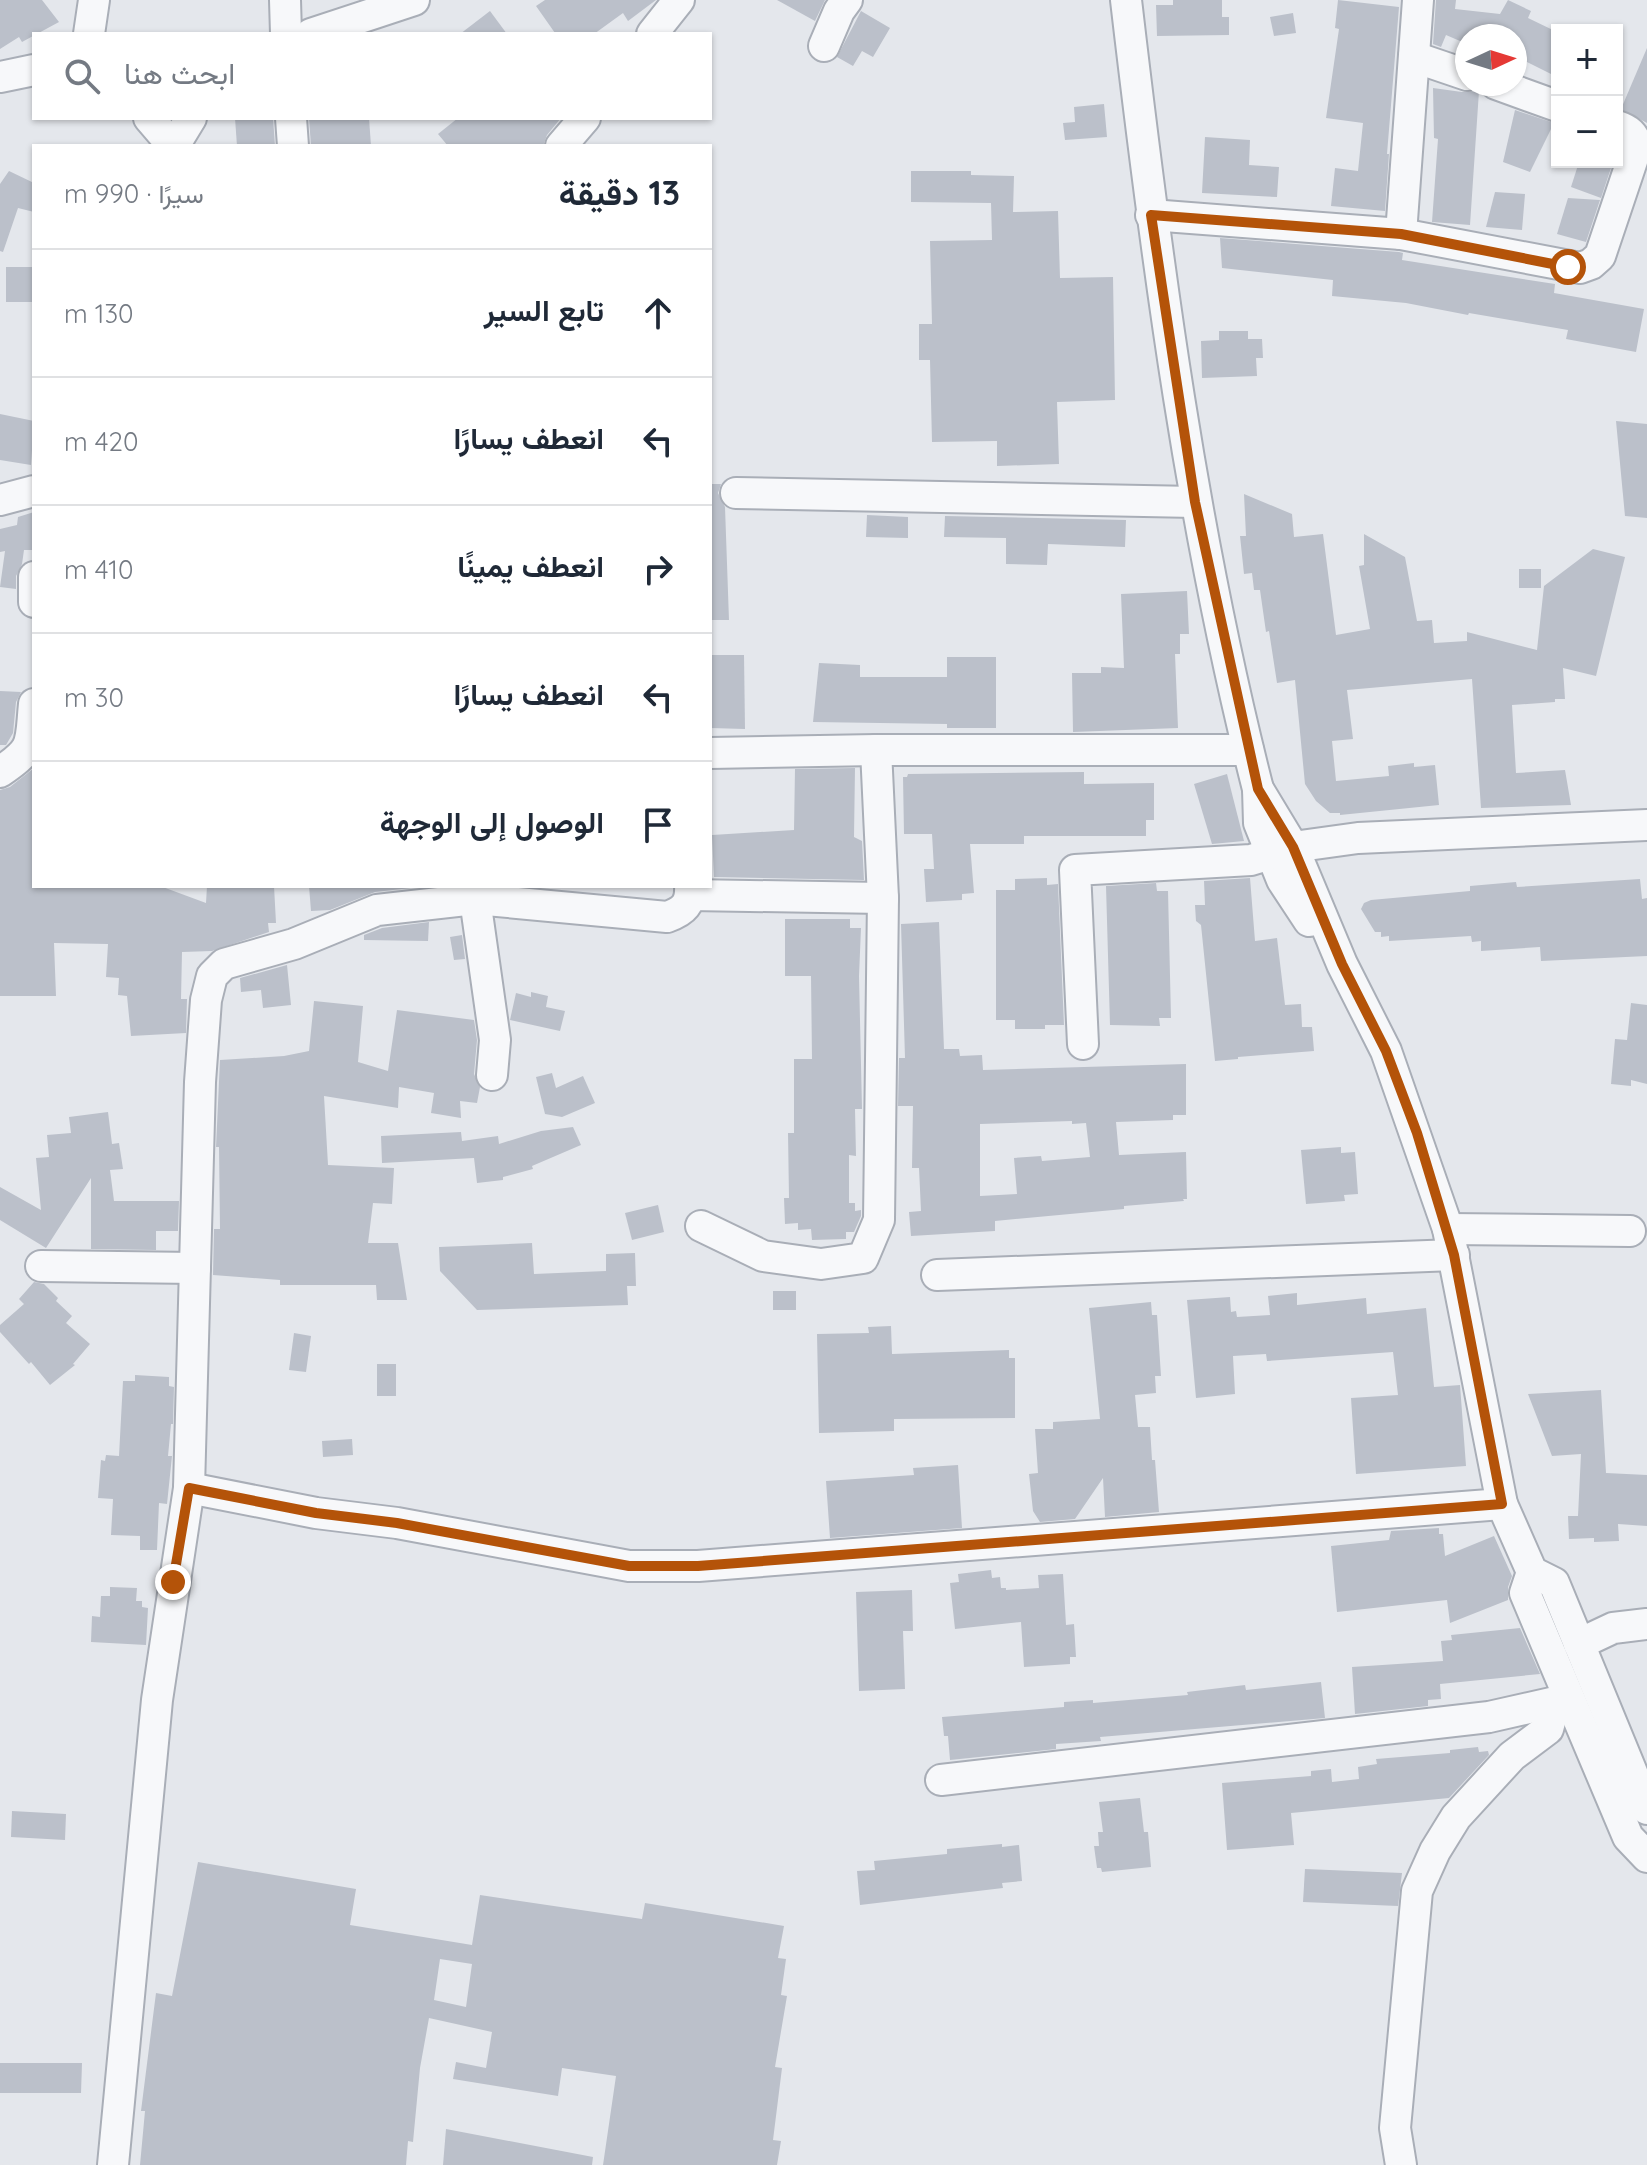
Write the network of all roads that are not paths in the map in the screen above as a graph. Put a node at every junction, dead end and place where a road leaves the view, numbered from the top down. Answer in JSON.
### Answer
{"nodes":[{"id":1,"x":94,"y":0,"type":"edge"},
{"id":2,"x":285,"y":0,"type":"edge"},
{"id":3,"x":414,"y":0,"type":"edge"},
{"id":4,"x":679,"y":0,"type":"edge"},
{"id":5,"x":847,"y":0,"type":"edge"},
{"id":6,"x":1126,"y":0,"type":"edge"},
{"id":7,"x":1418,"y":0,"type":"edge"},
{"id":8,"x":89,"y":32,"type":"edge"},
{"id":9,"x":286,"y":32,"type":"edge"},
{"id":10,"x":317,"y":32,"type":"edge"},
{"id":11,"x":654,"y":32,"type":"edge"},
{"id":12,"x":824,"y":46,"type":"dead end"},
{"id":13,"x":1414,"y":57,"type":"junction"},
{"id":14,"x":32,"y":70,"type":"edge"},
{"id":15,"x":1455,"y":71,"type":"edge"},
{"id":16,"x":0,"y":77,"type":"edge"},
{"id":17,"x":1527,"y":95,"type":"edge"},
{"id":18,"x":1551,"y":104,"type":"edge"},
{"id":19,"x":151,"y":120,"type":"edge"},
{"id":20,"x":190,"y":120,"type":"edge"},
{"id":21,"x":291,"y":120,"type":"edge"},
{"id":22,"x":583,"y":120,"type":"edge"},
{"id":23,"x":1623,"y":128,"type":"edge"},
{"id":24,"x":172,"y":144,"type":"edge"},
{"id":25,"x":175,"y":144,"type":"edge"},
{"id":26,"x":293,"y":144,"type":"edge"},
{"id":27,"x":563,"y":144,"type":"edge"},
{"id":28,"x":1151,"y":215,"type":"junction"},
{"id":29,"x":1401,"y":234,"type":"junction"},
{"id":30,"x":32,"y":492,"type":"edge"},
{"id":31,"x":736,"y":493,"type":"dead end"},
{"id":32,"x":0,"y":500,"type":"edge"},
{"id":33,"x":1195,"y":502,"type":"junction"},
{"id":34,"x":32,"y":724,"type":"edge"},
{"id":35,"x":876,"y":750,"type":"junction"},
{"id":36,"x":1248,"y":750,"type":"junction"},
{"id":37,"x":712,"y":753,"type":"edge"},
{"id":38,"x":0,"y":772,"type":"edge"},
{"id":39,"x":1647,"y":825,"type":"edge"},
{"id":40,"x":1282,"y":851,"type":"junction"},
{"id":41,"x":690,"y":890,"type":"edge"},
{"id":42,"x":472,"y":893,"type":"edge"},
{"id":43,"x":883,"y":898,"type":"junction"},
{"id":44,"x":1083,"y":1044,"type":"dead end"},
{"id":45,"x":492,"y":1075,"type":"dead end"},
{"id":46,"x":701,"y":1226,"type":"dead end"},
{"id":47,"x":1630,"y":1231,"type":"dead end"},
{"id":48,"x":1451,"y":1242,"type":"junction"},
{"id":49,"x":41,"y":1266,"type":"dead end"},
{"id":50,"x":195,"y":1268,"type":"junction"},
{"id":51,"x":937,"y":1275,"type":"dead end"},
{"id":52,"x":189,"y":1488,"type":"junction"},
{"id":53,"x":1502,"y":1504,"type":"junction"},
{"id":54,"x":1532,"y":1572,"type":"junction"},
{"id":55,"x":1647,"y":1624,"type":"edge"},
{"id":56,"x":1579,"y":1644,"type":"junction"},
{"id":57,"x":1559,"y":1702,"type":"junction"},
{"id":58,"x":941,"y":1780,"type":"dead end"},
{"id":59,"x":1647,"y":1809,"type":"edge"},
{"id":60,"x":1647,"y":1857,"type":"edge"},
{"id":61,"x":113,"y":2165,"type":"edge"},
{"id":62,"x":1401,"y":2165,"type":"edge"}],
"edges":[{"from":1,"to":8,"type":"street"},
{"from":2,"to":9,"type":"street"},
{"from":3,"to":10,"type":"street"},
{"from":4,"to":11,"type":"street"},
{"from":5,"to":12,"type":"street"},
{"from":6,"to":28,"type":"street"},
{"from":7,"to":13,"type":"street"},
{"from":13,"to":15,"type":"street"},
{"from":13,"to":29,"type":"street"},
{"from":14,"to":16,"type":"street"},
{"from":17,"to":18,"type":"street"},
{"from":19,"to":24,"type":"street"},
{"from":20,"to":25,"type":"street"},
{"from":21,"to":26,"type":"street"},
{"from":22,"to":27,"type":"street"},
{"from":23,"to":29,"type":"street"},
{"from":28,"to":29,"type":"street"},
{"from":28,"to":33,"type":"street"},
{"from":30,"to":32,"type":"street"},
{"from":31,"to":33,"type":"street"},
{"from":33,"to":36,"type":"street"},
{"from":34,"to":38,"type":"street"},
{"from":35,"to":36,"type":"street"},
{"from":35,"to":37,"type":"street"},
{"from":35,"to":43,"type":"street"},
{"from":36,"to":40,"type":"street"},
{"from":39,"to":40,"type":"street"},
{"from":40,"to":44,"type":"street"},
{"from":40,"to":48,"type":"street"},
{"from":41,"to":42,"type":"street"},
{"from":41,"to":43,"type":"street"},
{"from":42,"to":45,"type":"street"},
{"from":42,"to":50,"type":"street"},
{"from":43,"to":46,"type":"street"},
{"from":47,"to":48,"type":"street"},
{"from":48,"to":51,"type":"street"},
{"from":48,"to":53,"type":"street"},
{"from":49,"to":50,"type":"street"},
{"from":50,"to":52,"type":"street"},
{"from":52,"to":53,"type":"street"},
{"from":52,"to":61,"type":"street"},
{"from":53,"to":54,"type":"street"},
{"from":54,"to":56,"type":"street"},
{"from":54,"to":57,"type":"street"},
{"from":55,"to":56,"type":"street"},
{"from":56,"to":59,"type":"street"},
{"from":57,"to":58,"type":"street"},
{"from":57,"to":60,"type":"street"},
{"from":57,"to":62,"type":"street"}]}
